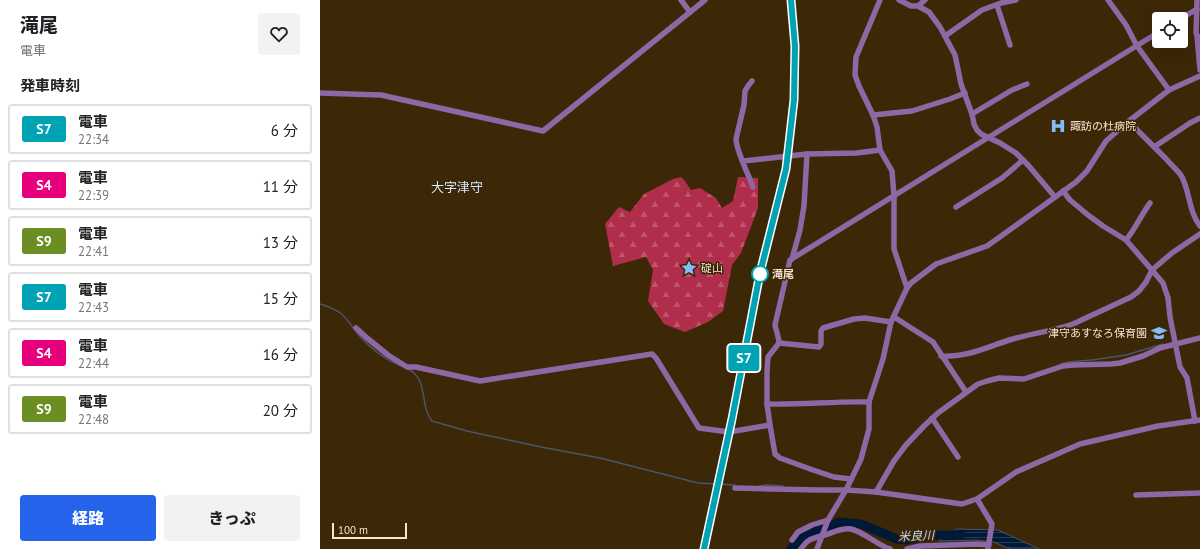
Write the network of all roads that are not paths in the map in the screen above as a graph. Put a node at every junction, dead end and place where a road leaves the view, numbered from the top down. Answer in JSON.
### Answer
{"nodes":[{"id":1,"x":681,"y":0,"type":"edge"},
{"id":2,"x":705,"y":0,"type":"edge"},
{"id":3,"x":880,"y":0,"type":"edge"},
{"id":4,"x":899,"y":0,"type":"edge"},
{"id":5,"x":925,"y":0,"type":"edge"},
{"id":6,"x":1016,"y":0,"type":"edge"},
{"id":7,"x":1108,"y":0,"type":"edge"},
{"id":8,"x":1197,"y":0,"type":"edge"},
{"id":9,"x":997,"y":4,"type":"junction"},
{"id":10,"x":918,"y":6,"type":"junction"},
{"id":11,"x":1197,"y":9,"type":"junction"},
{"id":12,"x":690,"y":12,"type":"junction"},
{"id":13,"x":1188,"y":14,"type":"edge"},
{"id":14,"x":945,"y":36,"type":"junction"},
{"id":15,"x":1152,"y":36,"type":"edge"},
{"id":16,"x":1198,"y":38,"type":"edge"},
{"id":17,"x":1010,"y":45,"type":"dead end"},
{"id":18,"x":1137,"y":46,"type":"junction"},
{"id":19,"x":1200,"y":70,"type":"edge"},
{"id":20,"x":1200,"y":76,"type":"edge"},
{"id":21,"x":752,"y":81,"type":"dead end"},
{"id":22,"x":1027,"y":84,"type":"dead end"},
{"id":23,"x":1169,"y":90,"type":"junction"},
{"id":24,"x":320,"y":93,"type":"edge"},
{"id":25,"x":965,"y":93,"type":"junction"},
{"id":26,"x":972,"y":114,"type":"junction"},
{"id":27,"x":873,"y":116,"type":"junction"},
{"id":28,"x":1200,"y":118,"type":"edge"},
{"id":29,"x":1129,"y":121,"type":"junction"},
{"id":30,"x":988,"y":138,"type":"junction"},
{"id":31,"x":1154,"y":147,"type":"junction"},
{"id":32,"x":880,"y":150,"type":"junction"},
{"id":33,"x":807,"y":154,"type":"junction"},
{"id":34,"x":1023,"y":160,"type":"junction"},
{"id":35,"x":743,"y":162,"type":"junction"},
{"id":36,"x":753,"y":187,"type":"dead end"},
{"id":37,"x":1063,"y":192,"type":"junction"},
{"id":38,"x":894,"y":196,"type":"junction"},
{"id":39,"x":1055,"y":196,"type":"junction"},
{"id":40,"x":1150,"y":203,"type":"dead end"},
{"id":41,"x":956,"y":206,"type":"dead end"},
{"id":42,"x":1200,"y":226,"type":"edge"},
{"id":43,"x":1200,"y":234,"type":"edge"},
{"id":44,"x":1126,"y":240,"type":"junction"},
{"id":45,"x":792,"y":259,"type":"junction"},
{"id":46,"x":1152,"y":270,"type":"junction"},
{"id":47,"x":907,"y":288,"type":"junction"},
{"id":48,"x":892,"y":319,"type":"junction"},
{"id":49,"x":356,"y":328,"type":"dead end"},
{"id":50,"x":1200,"y":338,"type":"edge"},
{"id":51,"x":1175,"y":342,"type":"junction"},
{"id":52,"x":779,"y":343,"type":"junction"},
{"id":53,"x":941,"y":356,"type":"junction"},
{"id":54,"x":966,"y":392,"type":"junction"},
{"id":55,"x":869,"y":402,"type":"junction"},
{"id":56,"x":767,"y":404,"type":"junction"},
{"id":57,"x":932,"y":418,"type":"junction"},
{"id":58,"x":1198,"y":421,"type":"edge"},
{"id":59,"x":770,"y":425,"type":"junction"},
{"id":60,"x":958,"y":457,"type":"dead end"},
{"id":61,"x":851,"y":479,"type":"junction"},
{"id":62,"x":735,"y":488,"type":"dead end"},
{"id":63,"x":846,"y":490,"type":"junction"},
{"id":64,"x":876,"y":492,"type":"junction"},
{"id":65,"x":1200,"y":492,"type":"edge"},
{"id":66,"x":1136,"y":495,"type":"dead end"},
{"id":67,"x":978,"y":499,"type":"junction"},
{"id":68,"x":828,"y":520,"type":"junction"},
{"id":69,"x":821,"y":536,"type":"junction"},
{"id":70,"x":792,"y":540,"type":"dead end"},
{"id":71,"x":988,"y":547,"type":"edge"},
{"id":72,"x":801,"y":549,"type":"edge"},
{"id":73,"x":817,"y":549,"type":"edge"},
{"id":74,"x":890,"y":549,"type":"edge"},
{"id":75,"x":907,"y":549,"type":"edge"}],
"edges":[{"from":1,"to":12,"type":"street"},
{"from":2,"to":12,"type":"street"},
{"from":3,"to":27,"type":"street"},
{"from":4,"to":10,"type":"street"},
{"from":5,"to":10,"type":"street"},
{"from":6,"to":9,"type":"street"},
{"from":7,"to":18,"type":"street"},
{"from":8,"to":11,"type":"street"},
{"from":9,"to":14,"type":"street"},
{"from":9,"to":17,"type":"street"},
{"from":10,"to":14,"type":"street"},
{"from":11,"to":13,"type":"street"},
{"from":11,"to":16,"type":"street"},
{"from":12,"to":24,"type":"street"},
{"from":14,"to":25,"type":"street"},
{"from":15,"to":18,"type":"street"},
{"from":16,"to":19,"type":"street"},
{"from":18,"to":23,"type":"street"},
{"from":18,"to":30,"type":"street"},
{"from":20,"to":23,"type":"street"},
{"from":21,"to":35,"type":"street"},
{"from":22,"to":26,"type":"street"},
{"from":23,"to":29,"type":"street"},
{"from":25,"to":26,"type":"street"},
{"from":25,"to":27,"type":"street"},
{"from":26,"to":30,"type":"street"},
{"from":27,"to":32,"type":"street"},
{"from":28,"to":31,"type":"street"},
{"from":29,"to":31,"type":"street"},
{"from":29,"to":37,"type":"street"},
{"from":30,"to":34,"type":"street"},
{"from":30,"to":38,"type":"street"},
{"from":31,"to":42,"type":"street"},
{"from":32,"to":33,"type":"street"},
{"from":32,"to":38,"type":"street"},
{"from":33,"to":35,"type":"street"},
{"from":33,"to":45,"type":"street"},
{"from":34,"to":39,"type":"street"},
{"from":34,"to":41,"type":"street"},
{"from":35,"to":36,"type":"street"},
{"from":37,"to":39,"type":"street"},
{"from":37,"to":44,"type":"street"},
{"from":38,"to":45,"type":"street"},
{"from":38,"to":47,"type":"street"},
{"from":39,"to":47,"type":"street"},
{"from":40,"to":44,"type":"street"},
{"from":43,"to":46,"type":"street"},
{"from":44,"to":46,"type":"street"},
{"from":45,"to":52,"type":"street"},
{"from":46,"to":51,"type":"street"},
{"from":46,"to":53,"type":"street"},
{"from":47,"to":48,"type":"street"},
{"from":48,"to":52,"type":"street"},
{"from":48,"to":53,"type":"street"},
{"from":48,"to":55,"type":"street"},
{"from":49,"to":59,"type":"street"},
{"from":50,"to":51,"type":"street"},
{"from":51,"to":54,"type":"street"},
{"from":51,"to":58,"type":"street"},
{"from":52,"to":56,"type":"street"},
{"from":53,"to":54,"type":"street"},
{"from":54,"to":57,"type":"street"},
{"from":55,"to":56,"type":"street"},
{"from":55,"to":61,"type":"street"},
{"from":56,"to":59,"type":"street"},
{"from":57,"to":60,"type":"street"},
{"from":57,"to":64,"type":"street"},
{"from":58,"to":67,"type":"street"},
{"from":59,"to":61,"type":"street"},
{"from":61,"to":63,"type":"street"},
{"from":62,"to":63,"type":"street"},
{"from":63,"to":64,"type":"street"},
{"from":63,"to":68,"type":"street"},
{"from":64,"to":67,"type":"street"},
{"from":65,"to":66,"type":"street"},
{"from":67,"to":71,"type":"street"},
{"from":68,"to":69,"type":"street"},
{"from":68,"to":70,"type":"street"},
{"from":69,"to":72,"type":"street"},
{"from":69,"to":73,"type":"street"},
{"from":69,"to":74,"type":"street"},
{"from":71,"to":75,"type":"street"}]}
